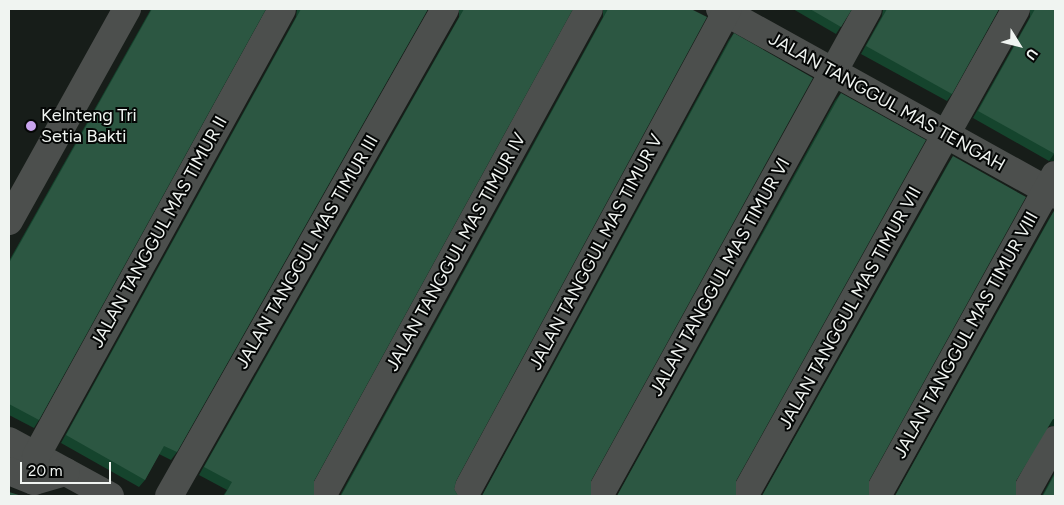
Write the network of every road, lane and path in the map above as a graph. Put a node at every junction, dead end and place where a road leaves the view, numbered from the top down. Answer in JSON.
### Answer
{"nodes":[{"id":1,"x":127,"y":9,"type":"edge"},
{"id":2,"x":282,"y":9,"type":"edge"},
{"id":3,"x":445,"y":9,"type":"edge"},
{"id":4,"x":589,"y":9,"type":"edge"},
{"id":5,"x":754,"y":9,"type":"edge"},
{"id":6,"x":868,"y":9,"type":"edge"},
{"id":7,"x":1016,"y":9,"type":"edge"},
{"id":8,"x":725,"y":10,"type":"edge"},
{"id":9,"x":838,"y":65,"type":"junction"},
{"id":10,"x":951,"y":128,"type":"junction"},
{"id":11,"x":1053,"y":181,"type":"edge"},
{"id":12,"x":9,"y":221,"type":"edge"},
{"id":13,"x":1055,"y":440,"type":"edge"},
{"id":14,"x":9,"y":441,"type":"edge"},
{"id":15,"x":36,"y":456,"type":"junction"},
{"id":16,"x":9,"y":471,"type":"edge"},
{"id":17,"x":66,"y":472,"type":"junction"},
{"id":18,"x":110,"y":496,"type":"edge"},
{"id":19,"x":169,"y":496,"type":"edge"},
{"id":20,"x":322,"y":496,"type":"edge"},
{"id":21,"x":464,"y":496,"type":"edge"},
{"id":22,"x":599,"y":496,"type":"edge"},
{"id":23,"x":744,"y":496,"type":"edge"},
{"id":24,"x":877,"y":496,"type":"edge"},
{"id":25,"x":1024,"y":496,"type":"edge"}],
"edges":[{"from":1,"to":12,"type":"street"},
{"from":2,"to":15,"type":"street","name":"JALAN TANGGUL MAS TIMUR II"},
{"from":3,"to":19,"type":"street","name":"JALAN TANGGUL MAS TIMUR III"},
{"from":4,"to":20,"type":"street","name":"JALAN TANGGUL MAS TIMUR IV"},
{"from":5,"to":9,"type":"street","name":"JALAN TANGGUL MAS TENGAH"},
{"from":6,"to":9,"type":"street","name":"JALAN TANGGUL MAS TIMUR VI"},
{"from":7,"to":10,"type":"street","name":"JALAN TANGGUL MAS TIMUR VII"},
{"from":8,"to":9,"type":"street","name":"JALAN TANGGUL MAS TENGAH"},
{"from":8,"to":21,"type":"street","name":"JALAN TANGGUL MAS TIMUR V"},
{"from":9,"to":10,"type":"street","name":"JALAN TANGGUL MAS TENGAH"},
{"from":9,"to":22,"type":"street","name":"JALAN TANGGUL MAS TIMUR VI"},
{"from":10,"to":11,"type":"street","name":"JALAN TANGGUL MAS TENGAH"},
{"from":10,"to":23,"type":"street","name":"JALAN TANGGUL MAS TIMUR VII"},
{"from":11,"to":24,"type":"street","name":"JALAN TANGGUL MAS TIMUR VIII"},
{"from":13,"to":25,"type":"street"},
{"from":14,"to":15,"type":"street"},
{"from":15,"to":17,"type":"street"},
{"from":16,"to":17,"type":"street"},
{"from":17,"to":18,"type":"street"}]}
